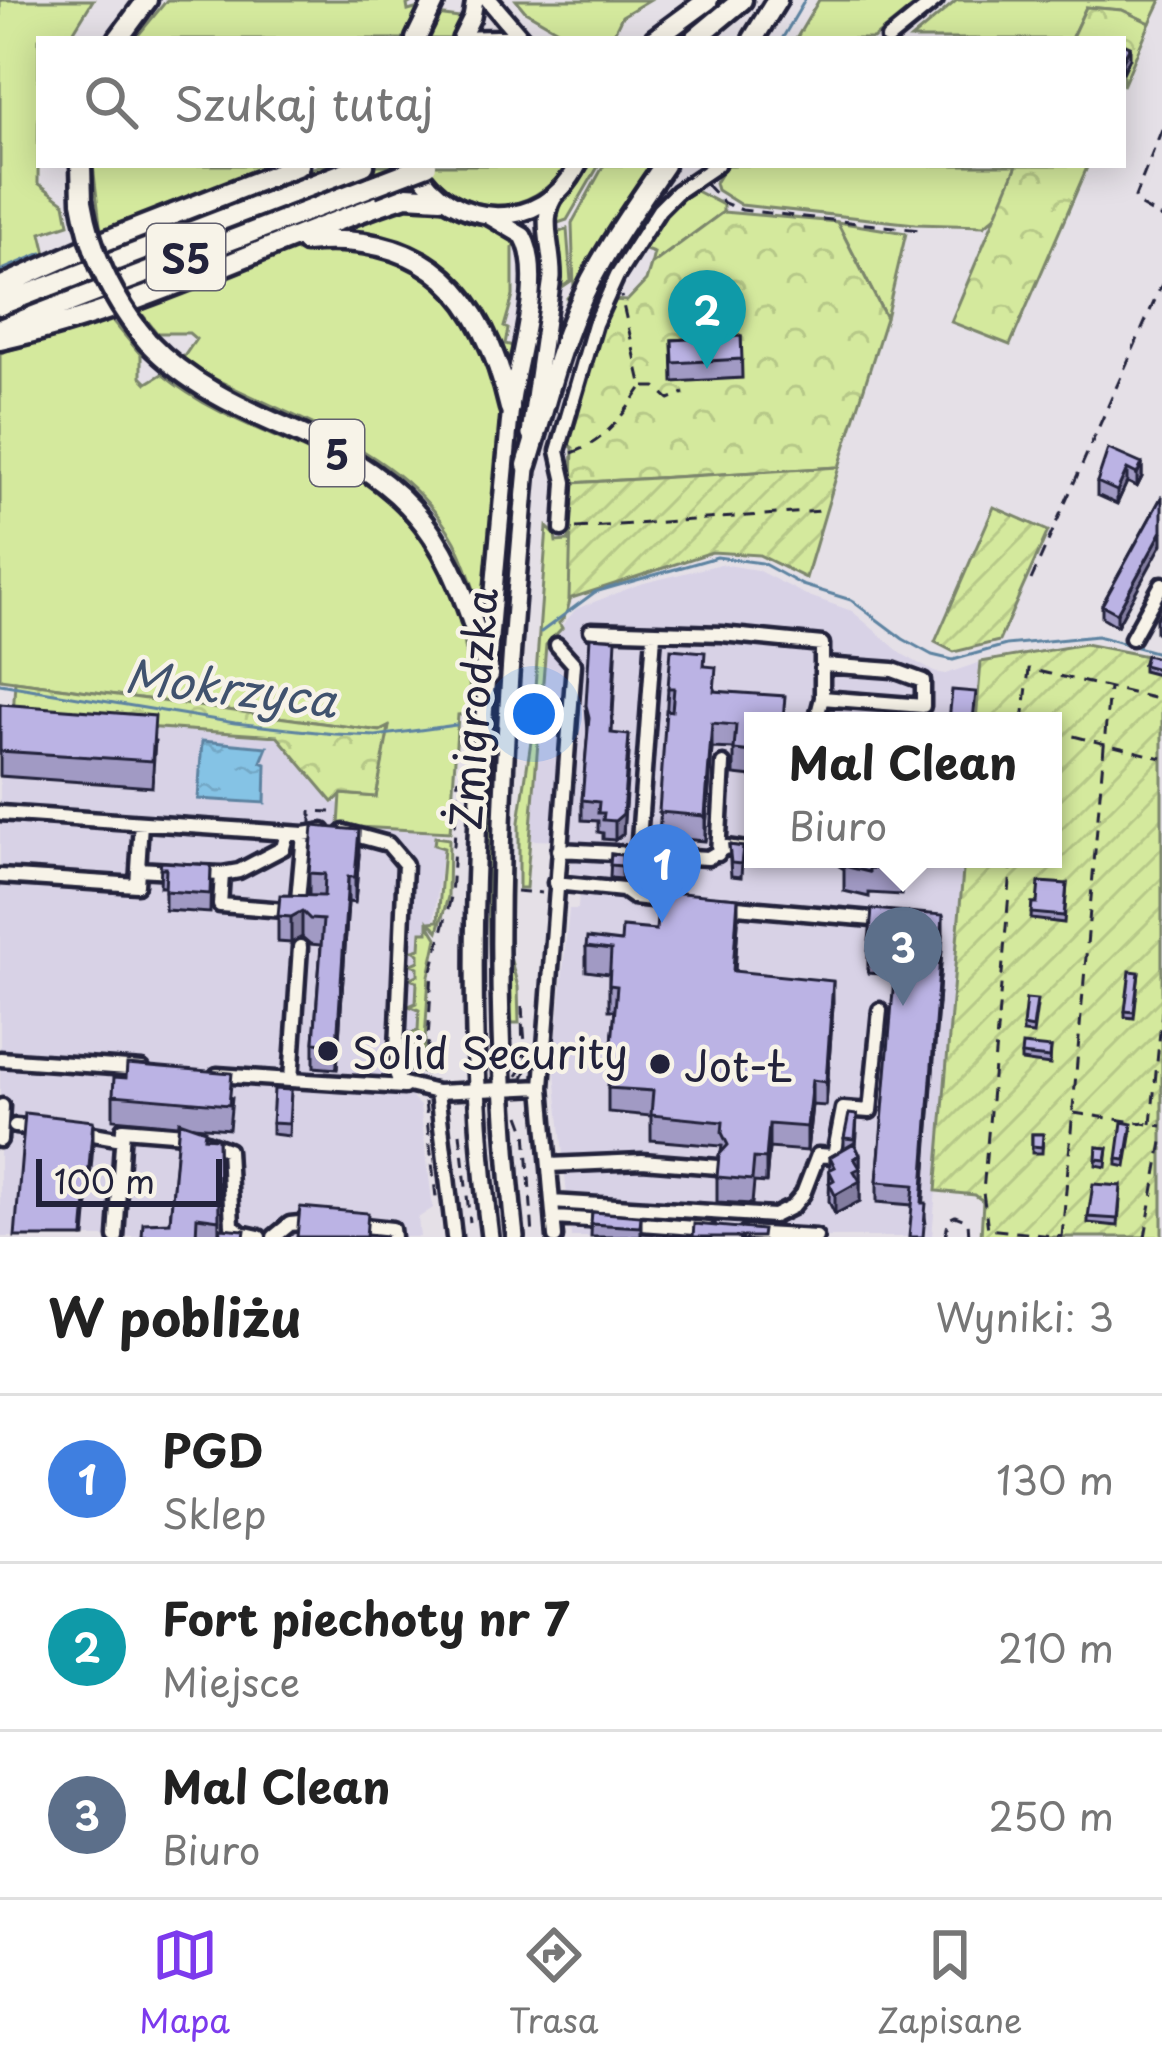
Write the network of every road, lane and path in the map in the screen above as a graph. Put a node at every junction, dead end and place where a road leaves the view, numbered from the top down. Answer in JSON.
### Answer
{"nodes":[{"id":1,"x":147,"y":0,"type":"edge"},
{"id":2,"x":435,"y":0,"type":"edge"},
{"id":3,"x":475,"y":0,"type":"edge"},
{"id":4,"x":489,"y":0,"type":"edge"},
{"id":5,"x":708,"y":0,"type":"edge"},
{"id":6,"x":742,"y":0,"type":"edge"},
{"id":7,"x":777,"y":0,"type":"edge"},
{"id":8,"x":936,"y":0,"type":"edge"},
{"id":9,"x":120,"y":36,"type":"edge"},
{"id":10,"x":417,"y":36,"type":"edge"},
{"id":11,"x":462,"y":36,"type":"edge"},
{"id":12,"x":519,"y":36,"type":"edge"},
{"id":13,"x":659,"y":36,"type":"edge"},
{"id":14,"x":699,"y":36,"type":"edge"},
{"id":15,"x":755,"y":36,"type":"edge"},
{"id":16,"x":892,"y":36,"type":"edge"},
{"id":17,"x":1162,"y":129,"type":"edge"},
{"id":18,"x":81,"y":168,"type":"edge"},
{"id":19,"x":290,"y":168,"type":"edge"},
{"id":20,"x":356,"y":168,"type":"edge"},
{"id":21,"x":418,"y":168,"type":"edge"},
{"id":22,"x":420,"y":168,"type":"edge"},
{"id":23,"x":576,"y":168,"type":"edge"},
{"id":24,"x":662,"y":168,"type":"edge"},
{"id":25,"x":713,"y":168,"type":"edge"},
{"id":26,"x":710,"y":190,"type":"dead end"},
{"id":27,"x":559,"y":192,"type":"junction"},
{"id":28,"x":441,"y":198,"type":"junction"},
{"id":29,"x":489,"y":217,"type":"junction"},
{"id":30,"x":1162,"y":218,"type":"edge"},
{"id":31,"x":920,"y":230,"type":"dead end"},
{"id":32,"x":283,"y":245,"type":"junction"},
{"id":33,"x":1162,"y":284,"type":"edge"},
{"id":34,"x":0,"y":287,"type":"edge"},
{"id":35,"x":623,"y":300,"type":"dead end"},
{"id":36,"x":0,"y":305,"type":"edge"},
{"id":37,"x":0,"y":329,"type":"edge"},
{"id":38,"x":0,"y":340,"type":"edge"},
{"id":39,"x":642,"y":387,"type":"junction"},
{"id":40,"x":684,"y":393,"type":"dead end"},
{"id":41,"x":510,"y":408,"type":"junction"},
{"id":42,"x":559,"y":457,"type":"junction"},
{"id":43,"x":527,"y":465,"type":"junction"},
{"id":44,"x":821,"y":511,"type":"dead end"},
{"id":45,"x":567,"y":529,"type":"joint"},
{"id":46,"x":1031,"y":580,"type":"dead end"},
{"id":47,"x":1162,"y":584,"type":"edge"},
{"id":48,"x":591,"y":630,"type":"dead end"},
{"id":49,"x":654,"y":634,"type":"junction"},
{"id":50,"x":1132,"y":638,"type":"dead end"},
{"id":51,"x":557,"y":645,"type":"dead end"},
{"id":52,"x":824,"y":665,"type":"junction"},
{"id":53,"x":489,"y":674,"type":"junction"},
{"id":54,"x":1109,"y":688,"type":"junction"},
{"id":55,"x":822,"y":698,"type":"junction"},
{"id":56,"x":1162,"y":700,"type":"edge"},
{"id":57,"x":818,"y":712,"type":"edge"},
{"id":58,"x":1024,"y":712,"type":"edge"},
{"id":59,"x":1062,"y":732,"type":"edge"},
{"id":60,"x":1104,"y":744,"type":"junction"},
{"id":61,"x":1162,"y":758,"type":"edge"},
{"id":62,"x":723,"y":764,"type":"dead end"},
{"id":63,"x":458,"y":778,"type":"dead end"},
{"id":64,"x":331,"y":812,"type":"dead end"},
{"id":65,"x":0,"y":813,"type":"edge"},
{"id":66,"x":141,"y":823,"type":"junction"},
{"id":67,"x":307,"y":832,"type":"junction"},
{"id":68,"x":287,"y":833,"type":"junction"},
{"id":69,"x":744,"y":849,"type":"edge"},
{"id":70,"x":559,"y":850,"type":"junction"},
{"id":71,"x":638,"y":854,"type":"junction"},
{"id":72,"x":718,"y":854,"type":"junction"},
{"id":73,"x":1011,"y":868,"type":"edge"},
{"id":74,"x":138,"y":869,"type":"junction"},
{"id":75,"x":222,"y":874,"type":"junction"},
{"id":76,"x":0,"y":876,"type":"edge"},
{"id":77,"x":555,"y":888,"type":"junction"},
{"id":78,"x":514,"y":890,"type":"dead end"},
{"id":79,"x":690,"y":903,"type":"edge"},
{"id":80,"x":712,"y":904,"type":"edge"},
{"id":81,"x":900,"y":922,"type":"edge"},
{"id":82,"x":300,"y":947,"type":"dead end"},
{"id":83,"x":880,"y":1010,"type":"dead end"},
{"id":84,"x":1162,"y":1011,"type":"edge"},
{"id":85,"x":0,"y":1059,"type":"edge"},
{"id":86,"x":525,"y":1062,"type":"joint"},
{"id":87,"x":157,"y":1070,"type":"edge"},
{"id":88,"x":426,"y":1072,"type":"dead end"},
{"id":89,"x":202,"y":1074,"type":"edge"},
{"id":90,"x":291,"y":1080,"type":"junction"},
{"id":91,"x":408,"y":1088,"type":"junction"},
{"id":92,"x":542,"y":1088,"type":"junction"},
{"id":93,"x":501,"y":1090,"type":"junction"},
{"id":94,"x":478,"y":1091,"type":"junction"},
{"id":95,"x":432,"y":1096,"type":"junction"},
{"id":96,"x":2,"y":1106,"type":"edge"},
{"id":97,"x":519,"y":1113,"type":"dead end"},
{"id":98,"x":1072,"y":1113,"type":"junction"},
{"id":99,"x":1151,"y":1124,"type":"junction"},
{"id":100,"x":15,"y":1126,"type":"dead end"},
{"id":101,"x":1162,"y":1126,"type":"edge"},
{"id":102,"x":460,"y":1132,"type":"dead end"},
{"id":103,"x":122,"y":1139,"type":"junction"},
{"id":104,"x":0,"y":1140,"type":"edge"},
{"id":105,"x":1162,"y":1142,"type":"edge"},
{"id":106,"x":549,"y":1165,"type":"junction"},
{"id":107,"x":718,"y":1167,"type":"edge"},
{"id":108,"x":552,"y":1202,"type":"junction"},
{"id":109,"x":438,"y":1216,"type":"dead end"},
{"id":110,"x":554,"y":1218,"type":"junction"},
{"id":111,"x":470,"y":1222,"type":"dead end"},
{"id":112,"x":324,"y":1223,"type":"edge"},
{"id":113,"x":345,"y":1225,"type":"edge"},
{"id":114,"x":116,"y":1237,"type":"edge"},
{"id":115,"x":259,"y":1237,"type":"edge"},
{"id":116,"x":274,"y":1237,"type":"edge"},
{"id":117,"x":393,"y":1237,"type":"edge"},
{"id":118,"x":454,"y":1237,"type":"edge"},
{"id":119,"x":490,"y":1237,"type":"edge"},
{"id":120,"x":515,"y":1237,"type":"edge"},
{"id":121,"x":533,"y":1237,"type":"edge"},
{"id":122,"x":555,"y":1237,"type":"edge"},
{"id":123,"x":816,"y":1237,"type":"edge"},
{"id":124,"x":945,"y":1237,"type":"edge"},
{"id":125,"x":969,"y":1237,"type":"edge"},
{"id":126,"x":1062,"y":1237,"type":"edge"},
{"id":127,"x":1145,"y":1237,"type":"edge"}],
"edges":[{"from":1,"to":9,"type":"highway"},
{"from":2,"to":10,"type":"highway"},
{"from":3,"to":11,"type":"main road"},
{"from":4,"to":12,"type":"main road"},
{"from":5,"to":13,"type":"highway"},
{"from":6,"to":14,"type":"highway"},
{"from":7,"to":15,"type":"highway"},
{"from":8,"to":16,"type":"street"},
{"from":17,"to":30,"type":"path"},
{"from":18,"to":53,"type":"highway","number":"5","bridge":true},
{"from":19,"to":34,"type":"highway"},
{"from":20,"to":36,"type":"highway","number":"S5"},
{"from":21,"to":28,"type":"main road"},
{"from":22,"to":37,"type":"highway","number":"S5","bridge":true},
{"from":23,"to":27,"type":"main road"},
{"from":24,"to":43,"type":"highway"},
{"from":25,"to":42,"type":"street"},
{"from":26,"to":31,"type":"path"},
{"from":27,"to":29,"type":"main road"},
{"from":27,"to":43,"type":"main road","name":"Żmigrodzka"},
{"from":28,"to":29,"type":"main road"},
{"from":28,"to":32,"type":"highway"},
{"from":29,"to":41,"type":"main road","name":"Żmigrodzka"},
{"from":32,"to":38,"type":"highway"},
{"from":32,"to":41,"type":"highway"},
{"from":33,"to":46,"type":"path"},
{"from":35,"to":39,"type":"path"},
{"from":39,"to":40,"type":"path"},
{"from":39,"to":42,"type":"path"},
{"from":41,"to":53,"type":"main road","name":"Żmigrodzka"},
{"from":42,"to":45,"type":"street"},
{"from":43,"to":93,"type":"main road","name":"Żmigrodzka"},
{"from":44,"to":45,"type":"path"},
{"from":47,"to":50,"type":"street"},
{"from":48,"to":49,"type":"street"},
{"from":49,"to":52,"type":"street"},
{"from":49,"to":71,"type":"street"},
{"from":51,"to":70,"type":"street"},
{"from":52,"to":55,"type":"street"},
{"from":52,"to":55,"type":"street"},
{"from":53,"to":94,"type":"main road","name":"Żmigrodzka","number":"5"},
{"from":54,"to":56,"type":"path"},
{"from":54,"to":58,"type":"path"},
{"from":54,"to":60,"type":"path"},
{"from":55,"to":57,"type":"street"},
{"from":59,"to":60,"type":"path"},
{"from":60,"to":61,"type":"path"},
{"from":60,"to":98,"type":"path"},
{"from":62,"to":72,"type":"street"},
{"from":63,"to":88,"type":"path"},
{"from":64,"to":67,"type":"path"},
{"from":65,"to":66,"type":"street"},
{"from":66,"to":68,"type":"street"},
{"from":66,"to":74,"type":"street"},
{"from":67,"to":68,"type":"street"},
{"from":67,"to":75,"type":"street"},
{"from":67,"to":91,"type":"street"},
{"from":68,"to":75,"type":"street"},
{"from":69,"to":72,"type":"street"},
{"from":70,"to":71,"type":"street"},
{"from":70,"to":77,"type":"street"},
{"from":71,"to":72,"type":"street"},
{"from":73,"to":126,"type":"path"},
{"from":74,"to":75,"type":"street"},
{"from":74,"to":76,"type":"street"},
{"from":77,"to":78,"type":"path"},
{"from":77,"to":79,"type":"street"},
{"from":77,"to":92,"type":"street"},
{"from":80,"to":81,"type":"street"},
{"from":82,"to":90,"type":"street"},
{"from":83,"to":108,"type":"street"},
{"from":84,"to":99,"type":"path"},
{"from":85,"to":87,"type":"street"},
{"from":86,"to":86,"type":"path"},
{"from":89,"to":90,"type":"street"},
{"from":90,"to":91,"type":"street"},
{"from":91,"to":95,"type":"street"},
{"from":92,"to":93,"type":"street"},
{"from":92,"to":106,"type":"street"},
{"from":93,"to":94,"type":"street"},
{"from":93,"to":120,"type":"main road","name":"Żmigrodzka"},
{"from":94,"to":95,"type":"street"},
{"from":94,"to":119,"type":"main road","name":"Żmigrodzka","number":"5"},
{"from":95,"to":109,"type":"path"},
{"from":95,"to":118,"type":"street"},
{"from":96,"to":104,"type":"street"},
{"from":97,"to":121,"type":"path"},
{"from":98,"to":99,"type":"path"},
{"from":98,"to":126,"type":"path"},
{"from":99,"to":101,"type":"path"},
{"from":100,"to":103,"type":"street"},
{"from":102,"to":111,"type":"path"},
{"from":103,"to":114,"type":"street"},
{"from":103,"to":115,"type":"street"},
{"from":105,"to":127,"type":"path"},
{"from":106,"to":107,"type":"street"},
{"from":106,"to":108,"type":"street"},
{"from":108,"to":110,"type":"street"},
{"from":110,"to":122,"type":"street"},
{"from":110,"to":123,"type":"street"},
{"from":112,"to":116,"type":"street"},
{"from":113,"to":117,"type":"street"},
{"from":124,"to":125,"type":"path"}]}
